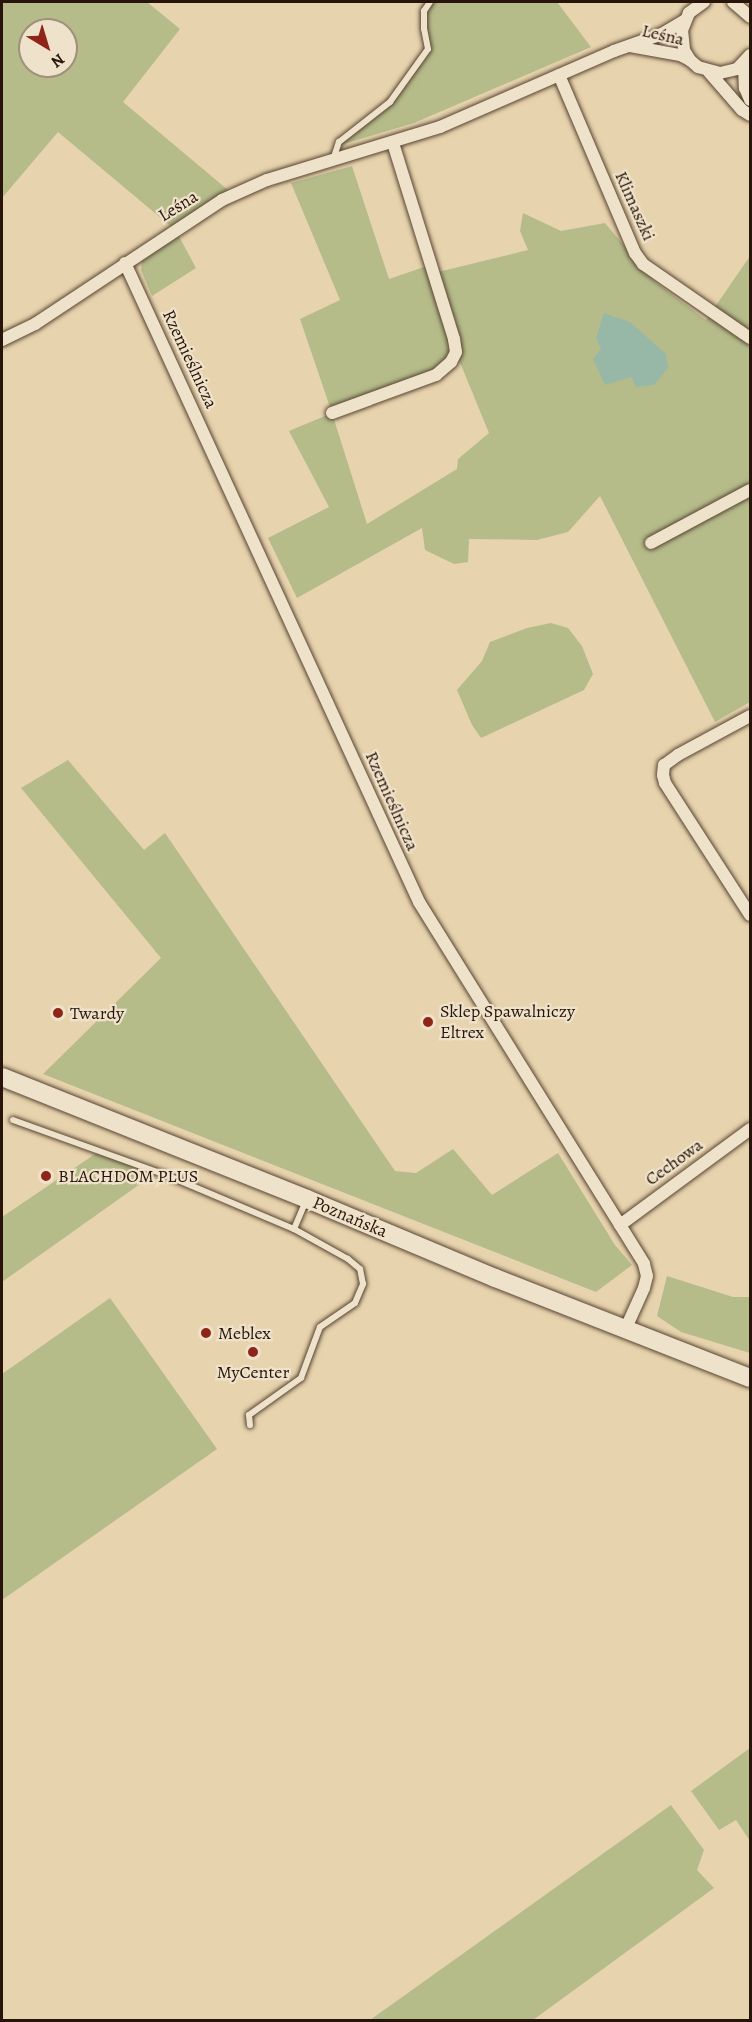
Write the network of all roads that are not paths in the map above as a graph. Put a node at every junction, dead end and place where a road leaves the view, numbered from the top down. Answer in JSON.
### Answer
{"nodes":[{"id":1,"x":430,"y":2,"type":"edge"},
{"id":2,"x":704,"y":2,"type":"edge"},
{"id":3,"x":742,"y":4,"type":"edge"},
{"id":4,"x":688,"y":11,"type":"edge"},
{"id":5,"x":750,"y":17,"type":"edge"},
{"id":6,"x":629,"y":46,"type":"junction"},
{"id":7,"x":747,"y":59,"type":"edge"},
{"id":8,"x":690,"y":60,"type":"junction"},
{"id":9,"x":709,"y":72,"type":"junction"},
{"id":10,"x":559,"y":75,"type":"junction"},
{"id":11,"x":750,"y":100,"type":"edge"},
{"id":12,"x":750,"y":115,"type":"edge"},
{"id":13,"x":393,"y":143,"type":"junction"},
{"id":14,"x":333,"y":160,"type":"junction"},
{"id":15,"x":125,"y":263,"type":"junction"},
{"id":16,"x":750,"y":338,"type":"edge"},
{"id":17,"x":2,"y":340,"type":"edge"},
{"id":18,"x":332,"y":413,"type":"dead end"},
{"id":19,"x":750,"y":490,"type":"edge"},
{"id":20,"x":651,"y":543,"type":"dead end"},
{"id":21,"x":750,"y":716,"type":"edge"},
{"id":22,"x":750,"y":915,"type":"edge"},
{"id":23,"x":2,"y":1077,"type":"edge"},
{"id":24,"x":13,"y":1120,"type":"dead end"},
{"id":25,"x":750,"y":1129,"type":"edge"},
{"id":26,"x":307,"y":1199,"type":"junction"},
{"id":27,"x":620,"y":1225,"type":"junction"},
{"id":28,"x":294,"y":1229,"type":"junction"},
{"id":29,"x":626,"y":1330,"type":"junction"},
{"id":30,"x":750,"y":1378,"type":"edge"},
{"id":31,"x":250,"y":1425,"type":"dead end"}],
"edges":[{"from":1,"to":14,"type":"lane"},
{"from":2,"to":4,"type":"street","name":"Leśna"},
{"from":3,"to":5,"type":"street"},
{"from":4,"to":6,"type":"street","name":"Leśna"},
{"from":4,"to":8,"type":"street"},
{"from":6,"to":8,"type":"street","name":"Leśna"},
{"from":6,"to":10,"type":"street","name":"Leśna"},
{"from":7,"to":9,"type":"street"},
{"from":7,"to":11,"type":"street"},
{"from":8,"to":9,"type":"street","name":"Leśna"},
{"from":9,"to":12,"type":"street","name":"Leśna"},
{"from":10,"to":13,"type":"street","name":"Leśna"},
{"from":10,"to":16,"type":"street","name":"Klimaszki"},
{"from":13,"to":14,"type":"street","name":"Leśna"},
{"from":13,"to":18,"type":"street"},
{"from":14,"to":15,"type":"street","name":"Leśna"},
{"from":15,"to":17,"type":"street","name":"Leśna"},
{"from":15,"to":27,"type":"street","name":"Rzemieślnicza"},
{"from":19,"to":20,"type":"street"},
{"from":21,"to":22,"type":"street"},
{"from":23,"to":26,"type":"main road","name":"Poznańska"},
{"from":24,"to":28,"type":"lane"},
{"from":25,"to":27,"type":"street","name":"Cechowa"},
{"from":26,"to":28,"type":"lane"},
{"from":26,"to":29,"type":"main road","name":"Poznańska"},
{"from":27,"to":29,"type":"street","name":"Rzemieślnicza"},
{"from":28,"to":31,"type":"lane"},
{"from":29,"to":30,"type":"main road","name":"Poznańska"}]}
